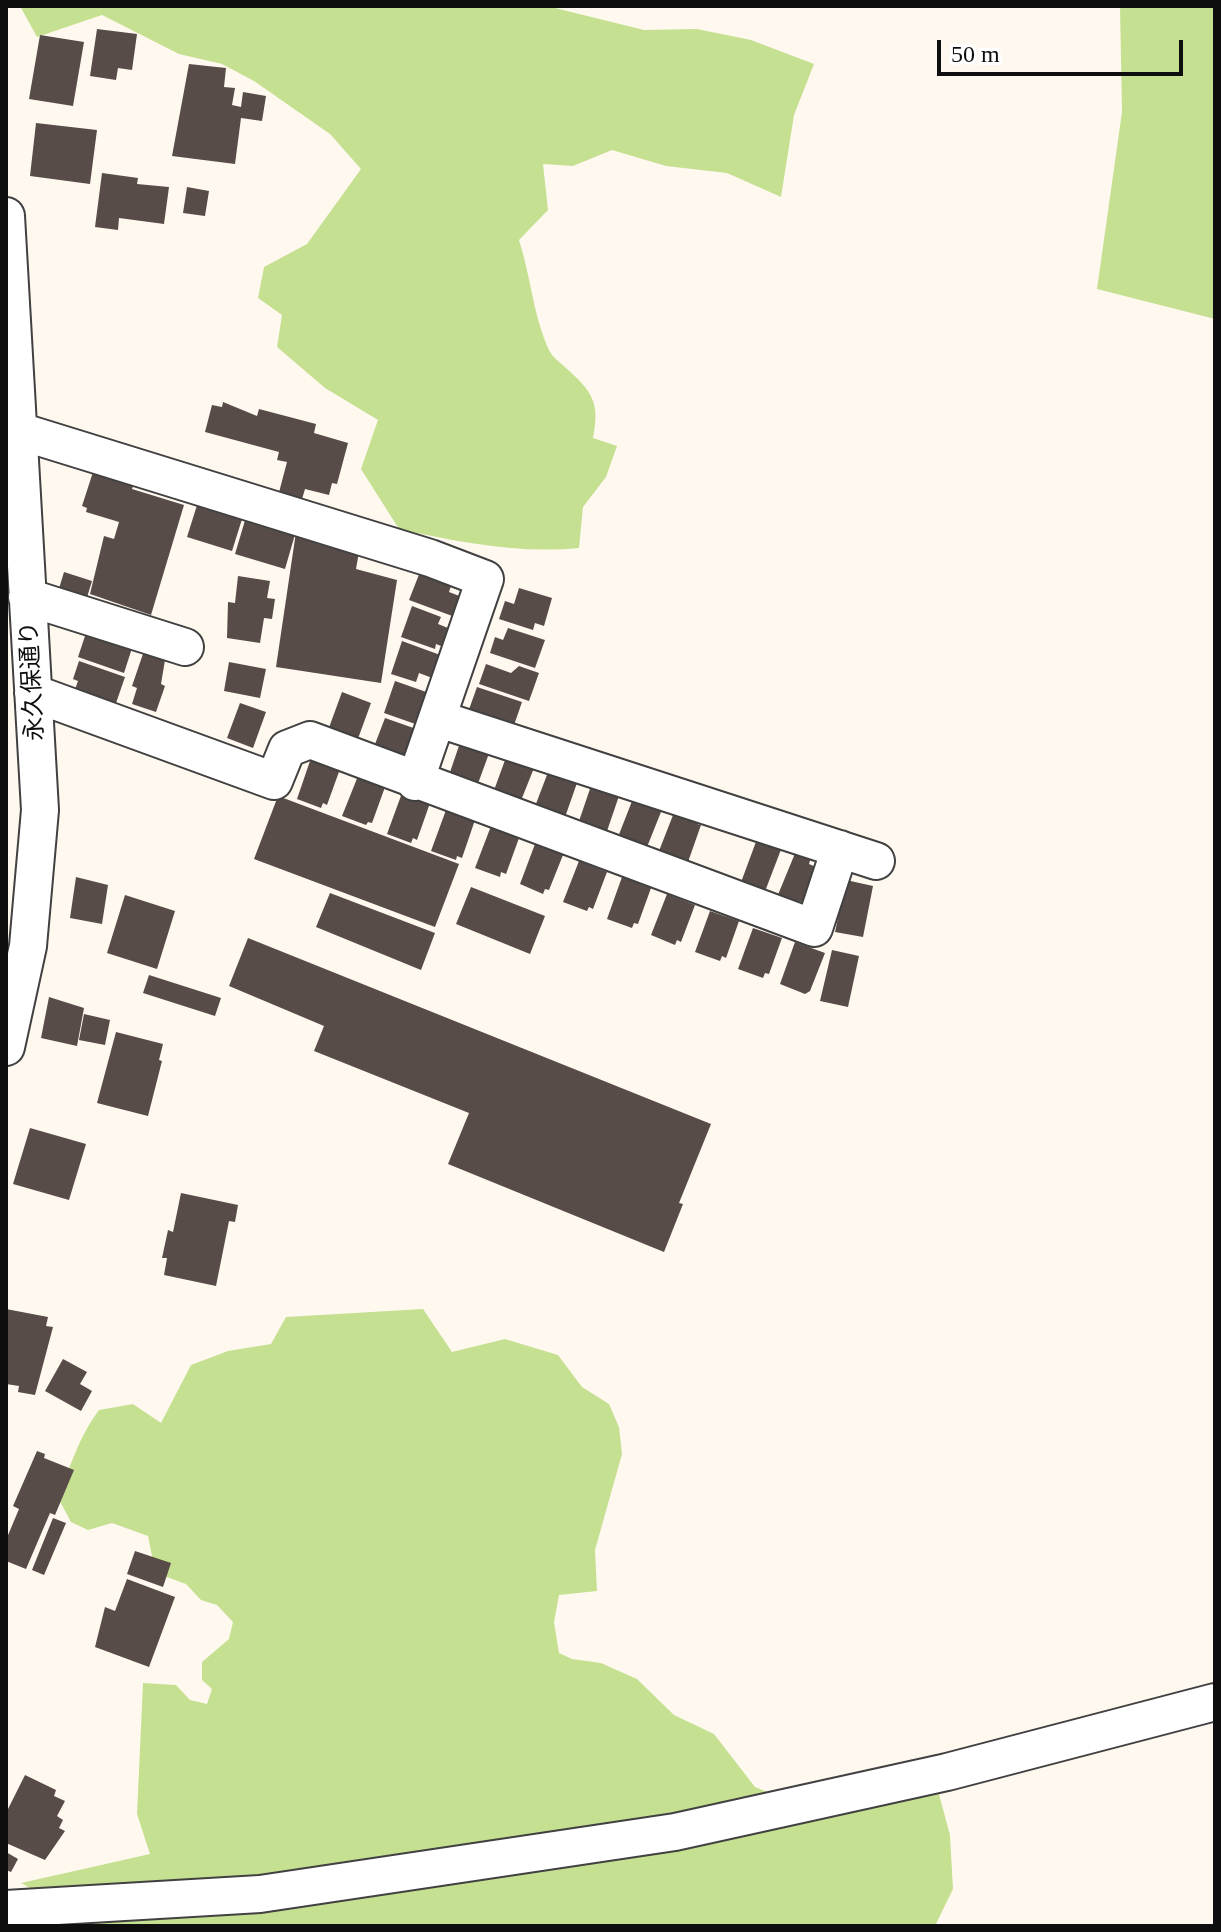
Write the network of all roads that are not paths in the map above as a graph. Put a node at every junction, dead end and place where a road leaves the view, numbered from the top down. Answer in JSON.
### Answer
{"nodes":[{"id":1,"x":6,"y":216,"type":"edge"},
{"id":2,"x":16,"y":430,"type":"junction"},
{"id":3,"x":27,"y":597,"type":"junction"},
{"id":4,"x":185,"y":647,"type":"dead end"},
{"id":5,"x":33,"y":693,"type":"junction"},
{"id":6,"x":439,"y":719,"type":"junction"},
{"id":7,"x":415,"y":782,"type":"junction"},
{"id":8,"x":840,"y":849,"type":"junction"},
{"id":9,"x":876,"y":861,"type":"dead end"},
{"id":10,"x":6,"y":1047,"type":"edge"},
{"id":11,"x":1215,"y":1702,"type":"edge"},
{"id":12,"x":6,"y":1909,"type":"edge"}],
"edges":[{"from":1,"to":2,"type":"street","name":"永久保通り"},
{"from":2,"to":3,"type":"street","name":"永久保通り"},
{"from":2,"to":6,"type":"street"},
{"from":3,"to":4,"type":"street"},
{"from":3,"to":5,"type":"street","name":"永久保通り"},
{"from":5,"to":7,"type":"street"},
{"from":5,"to":10,"type":"street","name":"永久保通り"},
{"from":6,"to":7,"type":"street"},
{"from":6,"to":8,"type":"street"},
{"from":7,"to":8,"type":"street"},
{"from":8,"to":9,"type":"street"},
{"from":11,"to":12,"type":"street"}]}
